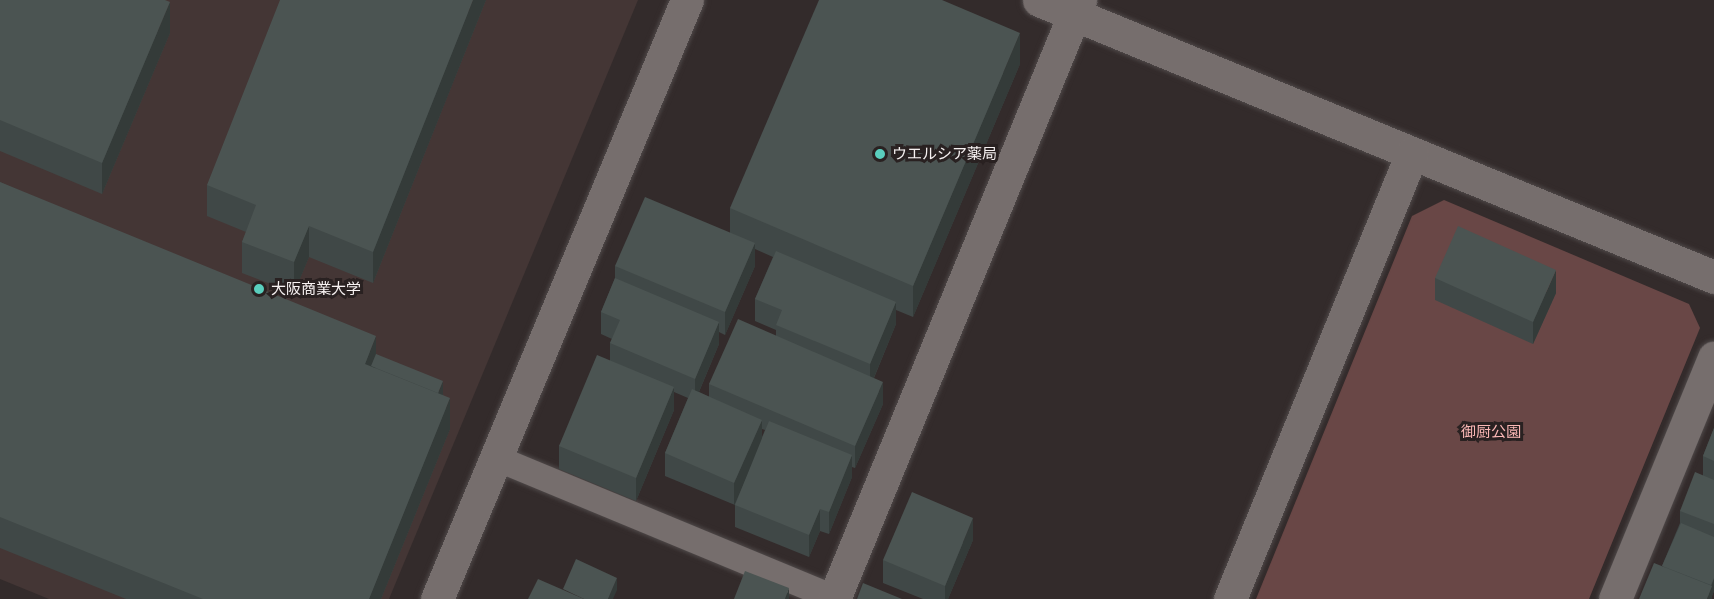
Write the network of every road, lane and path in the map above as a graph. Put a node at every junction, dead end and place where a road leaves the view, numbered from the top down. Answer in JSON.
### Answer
{"nodes":[{"id":1,"x":687,"y":0,"type":"edge"},
{"id":2,"x":1039,"y":0,"type":"edge"},
{"id":3,"x":1077,"y":7,"type":"edge"},
{"id":4,"x":1412,"y":154,"type":"junction"},
{"id":5,"x":1714,"y":277,"type":"edge"},
{"id":6,"x":1714,"y":358,"type":"edge"},
{"id":7,"x":496,"y":458,"type":"junction"},
{"id":8,"x":437,"y":599,"type":"edge"},
{"id":9,"x":834,"y":599,"type":"edge"},
{"id":10,"x":1230,"y":599,"type":"edge"},
{"id":11,"x":1615,"y":599,"type":"edge"}],
"edges":[{"from":1,"to":7,"type":"street"},
{"from":2,"to":3,"type":"street"},
{"from":3,"to":4,"type":"street"},
{"from":3,"to":9,"type":"street"},
{"from":4,"to":5,"type":"street"},
{"from":4,"to":10,"type":"street"},
{"from":6,"to":11,"type":"street"},
{"from":7,"to":8,"type":"street"},
{"from":7,"to":9,"type":"lane"}]}
